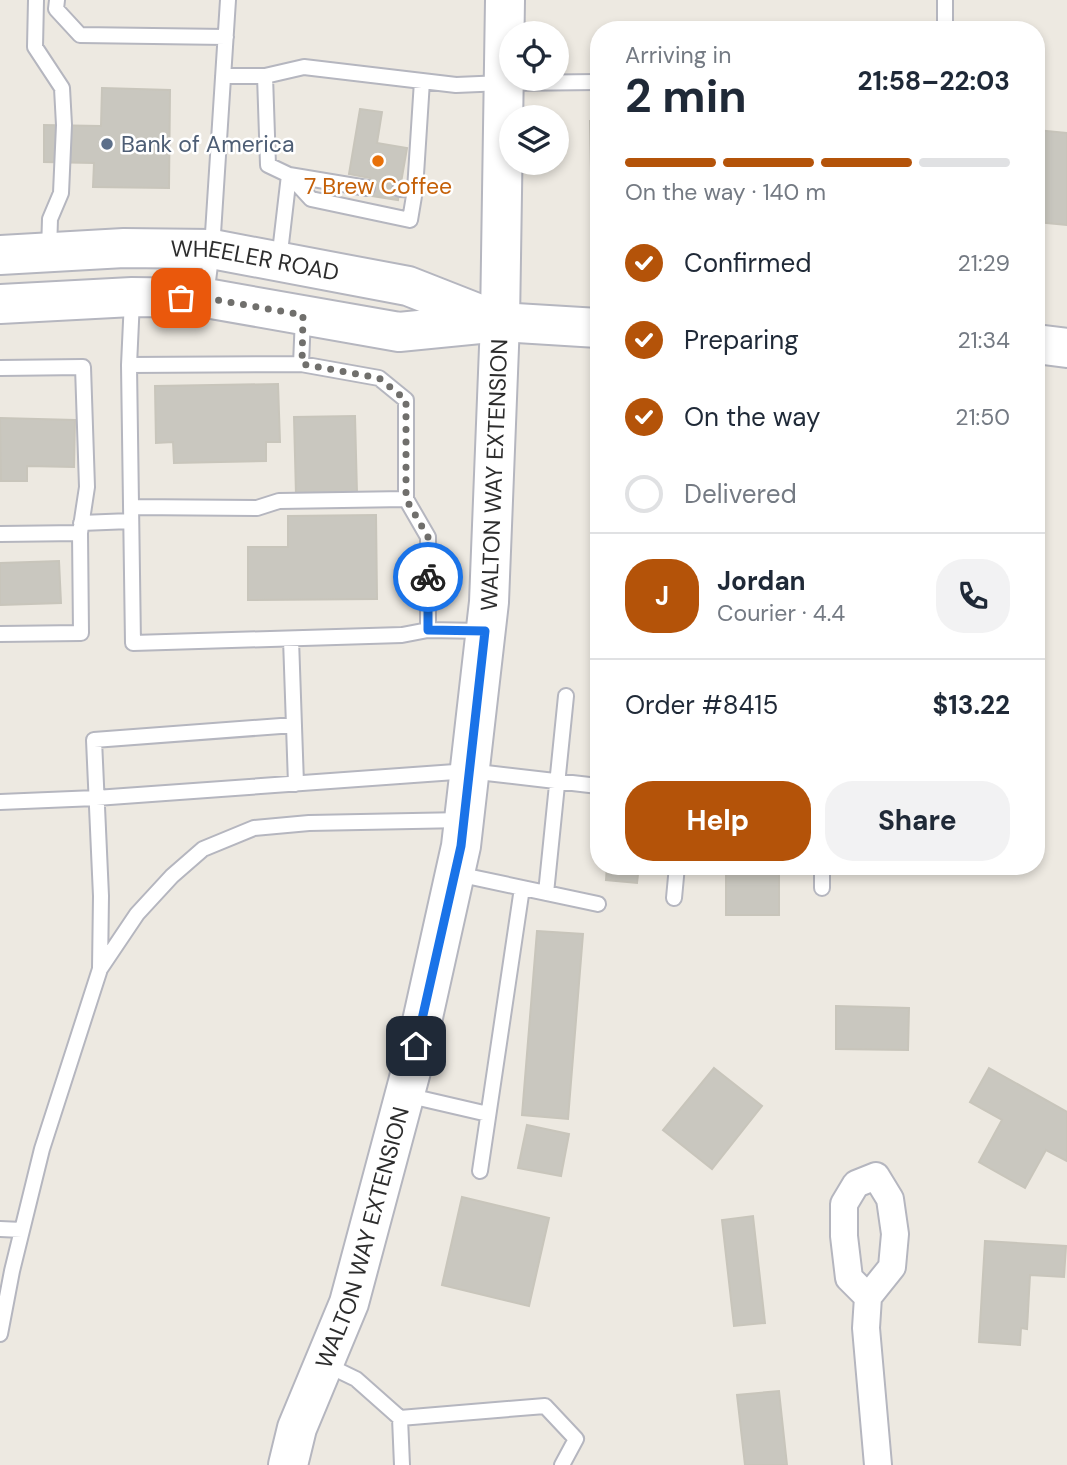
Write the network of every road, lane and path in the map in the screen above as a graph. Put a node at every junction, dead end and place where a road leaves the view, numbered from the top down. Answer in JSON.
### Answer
{"nodes":[{"id":1,"x":36,"y":0,"type":"edge"},
{"id":2,"x":57,"y":0,"type":"edge"},
{"id":3,"x":228,"y":0,"type":"edge"},
{"id":4,"x":505,"y":0,"type":"edge"},
{"id":5,"x":946,"y":0,"type":"edge"},
{"id":6,"x":504,"y":21,"type":"edge"},
{"id":7,"x":945,"y":21,"type":"edge"},
{"id":8,"x":226,"y":37,"type":"junction"},
{"id":9,"x":223,"y":76,"type":"junction"},
{"id":10,"x":265,"y":76,"type":"junction"},
{"id":11,"x":422,"y":81,"type":"junction"},
{"id":12,"x":569,"y":82,"type":"edge"},
{"id":13,"x":590,"y":82,"type":"edge"},
{"id":14,"x":499,"y":83,"type":"edge"},
{"id":15,"x":503,"y":91,"type":"edge"},
{"id":16,"x":289,"y":175,"type":"junction"},
{"id":17,"x":368,"y":188,"type":"dead end"},
{"id":18,"x":212,"y":249,"type":"junction"},
{"id":19,"x":49,"y":252,"type":"junction"},
{"id":20,"x":0,"y":255,"type":"edge"},
{"id":21,"x":279,"y":262,"type":"junction"},
{"id":22,"x":132,"y":297,"type":"junction"},
{"id":23,"x":206,"y":298,"type":"junction"},
{"id":24,"x":0,"y":304,"type":"edge"},
{"id":25,"x":303,"y":315,"type":"junction"},
{"id":26,"x":500,"y":322,"type":"junction"},
{"id":27,"x":590,"y":328,"type":"edge"},
{"id":28,"x":1045,"y":345,"type":"edge"},
{"id":29,"x":1067,"y":348,"type":"edge"},
{"id":30,"x":302,"y":364,"type":"junction"},
{"id":31,"x":130,"y":365,"type":"junction"},
{"id":32,"x":0,"y":368,"type":"edge"},
{"id":33,"x":406,"y":499,"type":"junction"},
{"id":34,"x":131,"y":514,"type":"junction"},
{"id":35,"x":80,"y":528,"type":"junction"},
{"id":36,"x":0,"y":534,"type":"edge"},
{"id":37,"x":428,"y":630,"type":"junction"},
{"id":38,"x":485,"y":631,"type":"junction"},
{"id":39,"x":0,"y":634,"type":"edge"},
{"id":40,"x":291,"y":639,"type":"junction"},
{"id":41,"x":566,"y":696,"type":"dead end"},
{"id":42,"x":294,"y":726,"type":"junction"},
{"id":43,"x":469,"y":771,"type":"junction"},
{"id":44,"x":556,"y":781,"type":"junction"},
{"id":45,"x":296,"y":784,"type":"junction"},
{"id":46,"x":590,"y":785,"type":"edge"},
{"id":47,"x":96,"y":798,"type":"junction"},
{"id":48,"x":0,"y":802,"type":"edge"},
{"id":49,"x":464,"y":820,"type":"junction"},
{"id":50,"x":455,"y":874,"type":"junction"},
{"id":51,"x":676,"y":875,"type":"edge"},
{"id":52,"x":822,"y":875,"type":"edge"},
{"id":53,"x":522,"y":888,"type":"junction"},
{"id":54,"x":821,"y":888,"type":"dead end"},
{"id":55,"x":547,"y":893,"type":"junction"},
{"id":56,"x":674,"y":898,"type":"dead end"},
{"id":57,"x":598,"y":904,"type":"dead end"},
{"id":58,"x":100,"y":969,"type":"junction"},
{"id":59,"x":405,"y":1095,"type":"junction"},
{"id":60,"x":488,"y":1114,"type":"junction"},
{"id":61,"x":480,"y":1171,"type":"dead end"},
{"id":62,"x":0,"y":1229,"type":"edge"},
{"id":63,"x":22,"y":1230,"type":"junction"},
{"id":64,"x":868,"y":1297,"type":"dead end"},
{"id":65,"x":0,"y":1335,"type":"edge"},
{"id":66,"x":324,"y":1364,"type":"junction"},
{"id":67,"x":400,"y":1418,"type":"junction"},
{"id":68,"x":297,"y":1429,"type":"junction"},
{"id":69,"x":275,"y":1465,"type":"edge"},
{"id":70,"x":288,"y":1465,"type":"edge"},
{"id":71,"x":402,"y":1465,"type":"edge"},
{"id":72,"x":562,"y":1465,"type":"edge"},
{"id":73,"x":878,"y":1465,"type":"edge"}],
"edges":[{"from":1,"to":19,"type":"lane"},
{"from":2,"to":8,"type":"lane"},
{"from":3,"to":8,"type":"lane"},
{"from":4,"to":6,"type":"main road","name":"WALTON WAY EXTENSION"},
{"from":5,"to":7,"type":"lane"},
{"from":8,"to":9,"type":"lane"},
{"from":9,"to":10,"type":"lane"},
{"from":9,"to":18,"type":"lane"},
{"from":10,"to":11,"type":"lane"},
{"from":10,"to":16,"type":"lane"},
{"from":11,"to":14,"type":"lane"},
{"from":11,"to":16,"type":"lane"},
{"from":12,"to":13,"type":"lane"},
{"from":15,"to":26,"type":"main road","name":"WALTON WAY EXTENSION"},
{"from":16,"to":17,"type":"lane"},
{"from":16,"to":21,"type":"lane"},
{"from":18,"to":19,"type":"main road","name":"WHEELER ROAD"},
{"from":18,"to":21,"type":"main road","name":"WHEELER ROAD"},
{"from":18,"to":23,"type":"lane"},
{"from":19,"to":20,"type":"main road","name":"WHEELER ROAD"},
{"from":21,"to":26,"type":"main road","name":"WHEELER ROAD"},
{"from":22,"to":23,"type":"main road","name":"WHEELER ROAD"},
{"from":22,"to":24,"type":"main road","name":"WHEELER ROAD"},
{"from":22,"to":31,"type":"lane"},
{"from":23,"to":25,"type":"main road","name":"WHEELER ROAD"},
{"from":25,"to":26,"type":"main road","name":"WHEELER ROAD"},
{"from":25,"to":30,"type":"lane"},
{"from":26,"to":27,"type":"main road","name":"WHEELER ROAD"},
{"from":26,"to":38,"type":"main road","name":"WALTON WAY EXTENSION"},
{"from":28,"to":29,"type":"main road"},
{"from":30,"to":31,"type":"lane"},
{"from":30,"to":33,"type":"lane"},
{"from":31,"to":34,"type":"lane"},
{"from":32,"to":35,"type":"lane"},
{"from":33,"to":34,"type":"lane"},
{"from":33,"to":37,"type":"lane"},
{"from":34,"to":35,"type":"lane"},
{"from":34,"to":40,"type":"lane"},
{"from":35,"to":36,"type":"lane"},
{"from":35,"to":39,"type":"lane"},
{"from":37,"to":38,"type":"lane"},
{"from":37,"to":40,"type":"lane"},
{"from":38,"to":43,"type":"main road","name":"WALTON WAY EXTENSION"},
{"from":40,"to":42,"type":"lane"},
{"from":41,"to":44,"type":"lane"},
{"from":42,"to":45,"type":"lane"},
{"from":42,"to":47,"type":"lane"},
{"from":43,"to":44,"type":"lane"},
{"from":43,"to":45,"type":"lane"},
{"from":43,"to":49,"type":"main road","name":"WALTON WAY EXTENSION"},
{"from":44,"to":46,"type":"lane"},
{"from":44,"to":55,"type":"lane"},
{"from":45,"to":47,"type":"lane"},
{"from":47,"to":48,"type":"lane"},
{"from":47,"to":58,"type":"lane"},
{"from":49,"to":50,"type":"main road","name":"WALTON WAY EXTENSION"},
{"from":49,"to":58,"type":"lane"},
{"from":50,"to":53,"type":"lane"},
{"from":50,"to":59,"type":"main road","name":"WALTON WAY EXTENSION"},
{"from":51,"to":56,"type":"lane"},
{"from":52,"to":54,"type":"lane"},
{"from":53,"to":55,"type":"lane"},
{"from":53,"to":60,"type":"lane"},
{"from":55,"to":57,"type":"lane"},
{"from":58,"to":63,"type":"lane"},
{"from":59,"to":60,"type":"lane"},
{"from":59,"to":66,"type":"main road","name":"WALTON WAY EXTENSION"},
{"from":60,"to":61,"type":"lane"},
{"from":62,"to":63,"type":"lane"},
{"from":63,"to":65,"type":"lane"},
{"from":64,"to":73,"type":"street"},
{"from":66,"to":67,"type":"lane"},
{"from":66,"to":68,"type":"main road","name":"WALTON WAY EXTENSION"},
{"from":67,"to":71,"type":"lane"},
{"from":67,"to":72,"type":"lane"},
{"from":68,"to":69,"type":"main road"},
{"from":68,"to":70,"type":"main road"}]}
